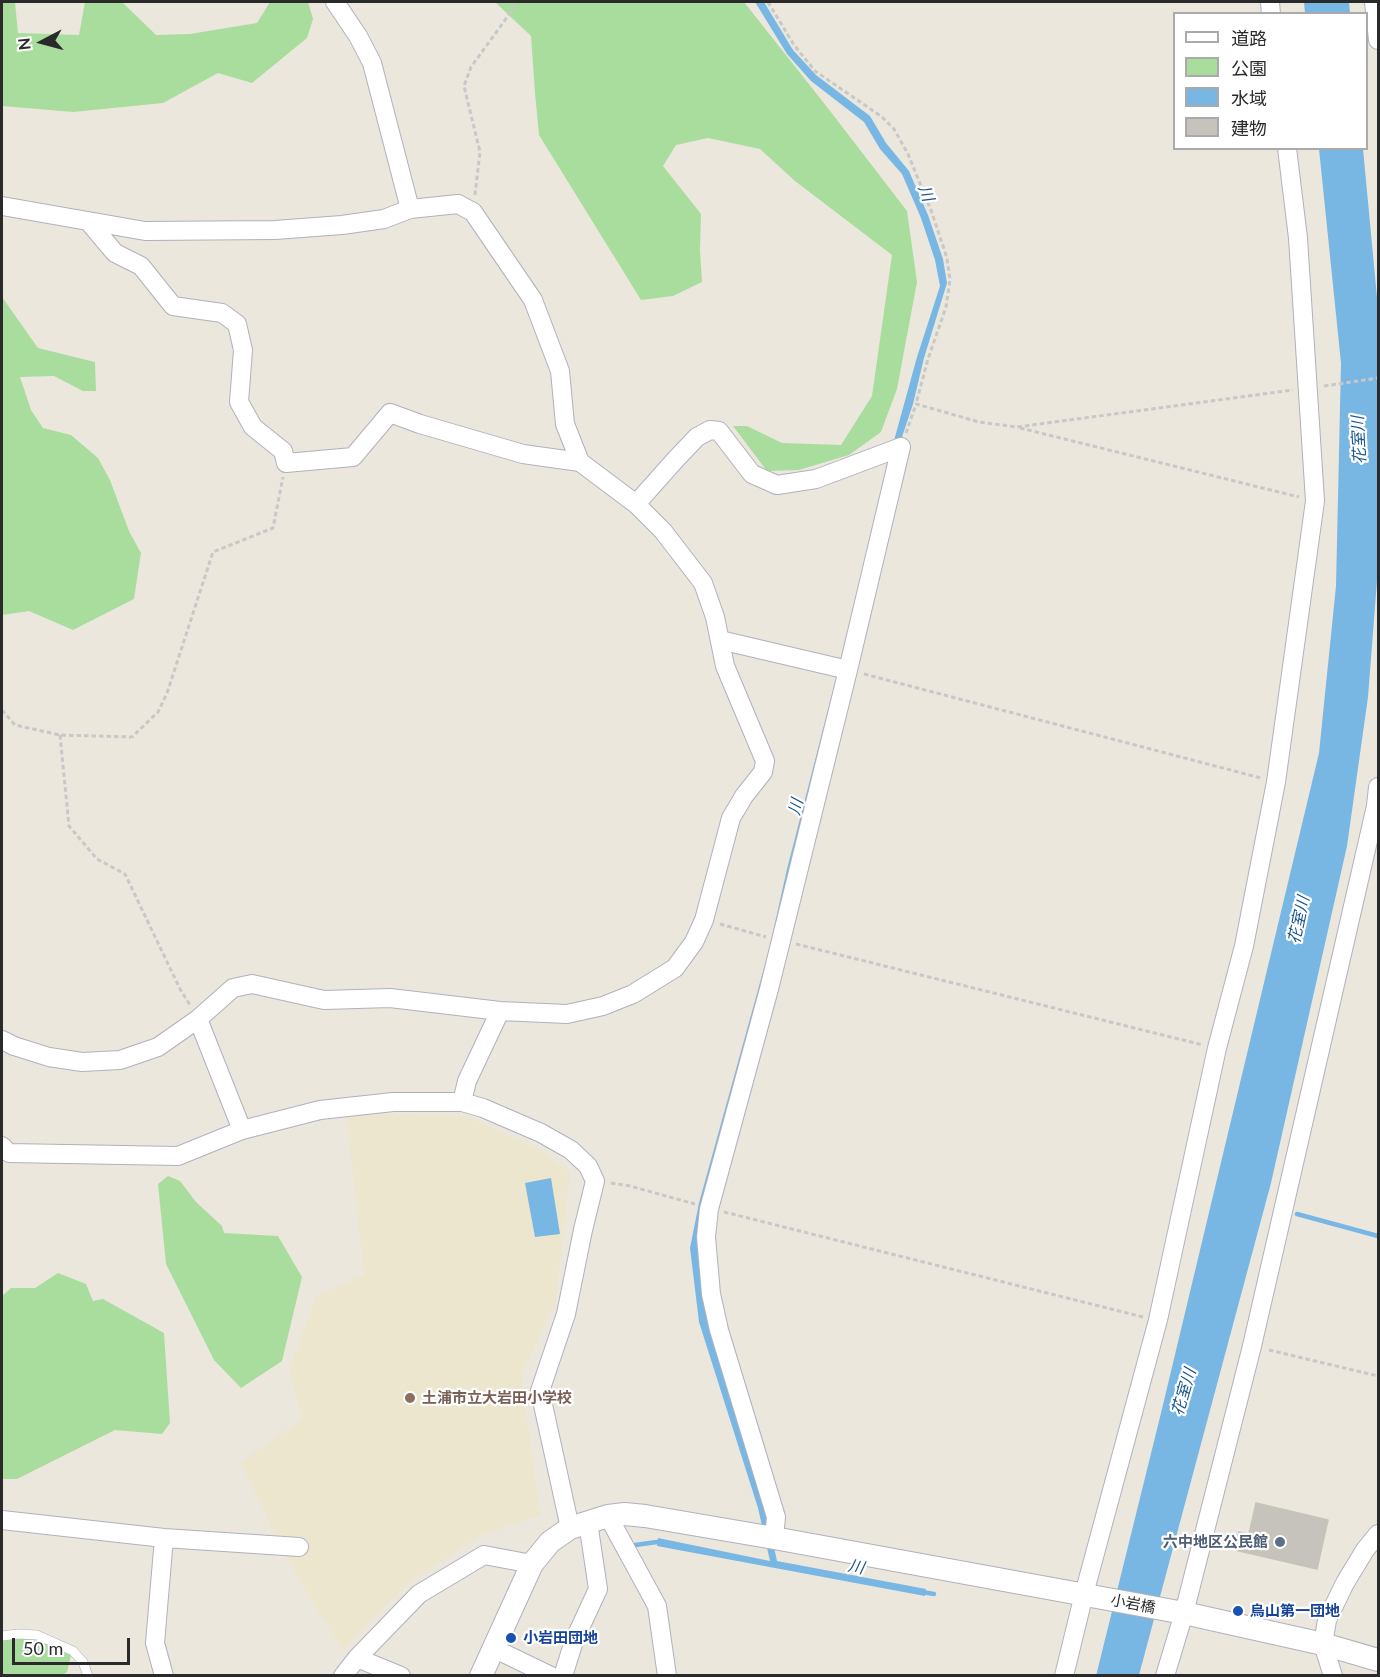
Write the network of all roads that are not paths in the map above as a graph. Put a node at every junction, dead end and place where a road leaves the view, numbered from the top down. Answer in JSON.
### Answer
{"nodes":[{"id":1,"x":335,"y":2,"type":"edge"},
{"id":2,"x":1374,"y":2,"type":"edge"},
{"id":3,"x":1378,"y":40,"type":"edge"},
{"id":4,"x":1287,"y":150,"type":"edge"},
{"id":5,"x":2,"y":206,"type":"edge"},
{"id":6,"x":410,"y":209,"type":"junction"},
{"id":7,"x":88,"y":221,"type":"junction"},
{"id":8,"x":580,"y":462,"type":"junction"},
{"id":9,"x":636,"y":504,"type":"junction"},
{"id":10,"x":720,"y":640,"type":"junction"},
{"id":11,"x":848,"y":669,"type":"junction"},
{"id":12,"x":1378,"y":787,"type":"edge"},
{"id":13,"x":500,"y":1011,"type":"junction"},
{"id":14,"x":198,"y":1019,"type":"junction"},
{"id":15,"x":2,"y":1040,"type":"edge"},
{"id":16,"x":462,"y":1102,"type":"junction"},
{"id":17,"x":242,"y":1130,"type":"junction"},
{"id":18,"x":2,"y":1146,"type":"edge"},
{"id":19,"x":2,"y":1520,"type":"edge"},
{"id":20,"x":589,"y":1522,"type":"junction"},
{"id":21,"x":1378,"y":1534,"type":"edge"},
{"id":22,"x":164,"y":1538,"type":"junction"},
{"id":23,"x":774,"y":1538,"type":"junction"},
{"id":24,"x":299,"y":1547,"type":"dead end"},
{"id":25,"x":1372,"y":1554,"type":"edge"},
{"id":26,"x":532,"y":1564,"type":"junction"},
{"id":27,"x":1088,"y":1595,"type":"junction"},
{"id":28,"x":1180,"y":1613,"type":"junction"},
{"id":29,"x":2,"y":1636,"type":"edge"},
{"id":30,"x":1323,"y":1644,"type":"junction"},
{"id":31,"x":493,"y":1648,"type":"junction"},
{"id":32,"x":357,"y":1658,"type":"junction"},
{"id":33,"x":1378,"y":1660,"type":"edge"},
{"id":34,"x":88,"y":1676,"type":"edge"},
{"id":35,"x":164,"y":1676,"type":"edge"},
{"id":36,"x":343,"y":1676,"type":"edge"},
{"id":37,"x":401,"y":1676,"type":"edge"},
{"id":38,"x":481,"y":1676,"type":"edge"},
{"id":39,"x":551,"y":1676,"type":"edge"},
{"id":40,"x":563,"y":1676,"type":"edge"},
{"id":41,"x":667,"y":1676,"type":"edge"},
{"id":42,"x":1064,"y":1676,"type":"edge"},
{"id":43,"x":1165,"y":1676,"type":"edge"},
{"id":44,"x":1333,"y":1676,"type":"edge"}],
"edges":[{"from":1,"to":6,"type":"street"},
{"from":2,"to":3,"type":"street"},
{"from":4,"to":27,"type":"street"},
{"from":5,"to":7,"type":"street"},
{"from":6,"to":7,"type":"street"},
{"from":6,"to":8,"type":"street"},
{"from":7,"to":8,"type":"street"},
{"from":8,"to":9,"type":"street"},
{"from":9,"to":10,"type":"street"},
{"from":9,"to":11,"type":"street"},
{"from":10,"to":11,"type":"street"},
{"from":10,"to":13,"type":"street"},
{"from":11,"to":23,"type":"street"},
{"from":12,"to":28,"type":"street"},
{"from":13,"to":14,"type":"street"},
{"from":13,"to":16,"type":"street"},
{"from":14,"to":15,"type":"street"},
{"from":14,"to":17,"type":"street"},
{"from":16,"to":17,"type":"street"},
{"from":16,"to":20,"type":"street"},
{"from":17,"to":18,"type":"street"},
{"from":19,"to":22,"type":"street"},
{"from":20,"to":23,"type":"street","name":"小岩橋"},
{"from":20,"to":26,"type":"street"},
{"from":20,"to":40,"type":"street"},
{"from":20,"to":41,"type":"street"},
{"from":21,"to":25,"type":"street"},
{"from":22,"to":24,"type":"street"},
{"from":22,"to":35,"type":"street"},
{"from":23,"to":27,"type":"street","name":"小岩橋"},
{"from":25,"to":30,"type":"street"},
{"from":26,"to":31,"type":"street"},
{"from":26,"to":32,"type":"street"},
{"from":27,"to":28,"type":"street","name":"小岩橋"},
{"from":27,"to":42,"type":"street"},
{"from":28,"to":30,"type":"street","name":"小岩橋"},
{"from":28,"to":43,"type":"street"},
{"from":29,"to":34,"type":"lane"},
{"from":30,"to":33,"type":"street","name":"小岩橋"},
{"from":30,"to":44,"type":"street"},
{"from":31,"to":38,"type":"street"},
{"from":31,"to":39,"type":"street"},
{"from":32,"to":36,"type":"street"},
{"from":32,"to":37,"type":"street"}]}
